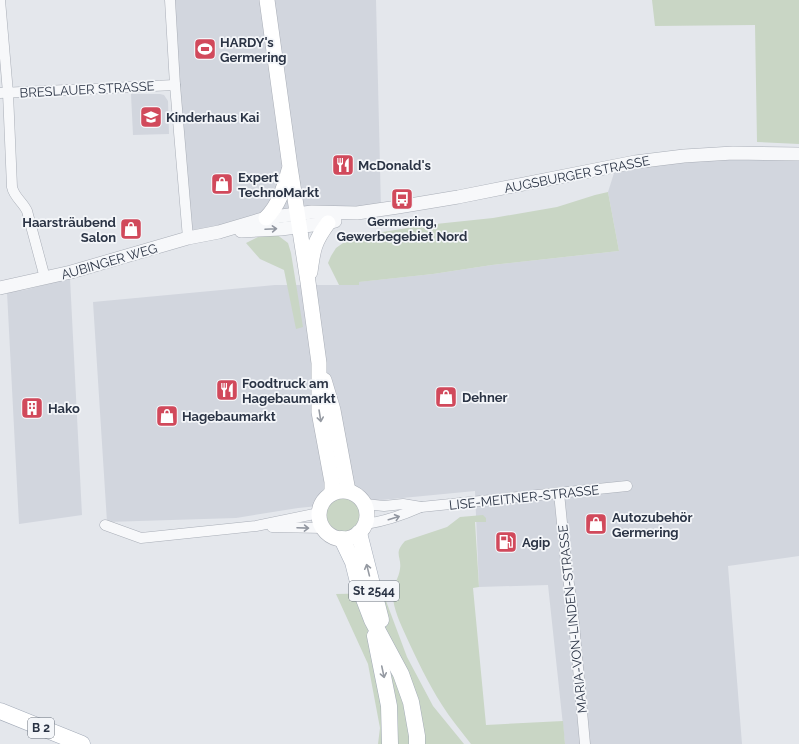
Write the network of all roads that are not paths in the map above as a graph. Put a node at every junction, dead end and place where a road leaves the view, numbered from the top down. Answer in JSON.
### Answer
{"nodes":[{"id":1,"x":0,"y":0,"type":"edge"},
{"id":2,"x":170,"y":0,"type":"edge"},
{"id":3,"x":267,"y":0,"type":"edge"},
{"id":4,"x":175,"y":85,"type":"junction"},
{"id":5,"x":4,"y":93,"type":"edge"},
{"id":6,"x":799,"y":154,"type":"edge"},
{"id":7,"x":290,"y":167,"type":"junction"},
{"id":8,"x":358,"y":213,"type":"junction"},
{"id":9,"x":266,"y":218,"type":"junction"},
{"id":10,"x":298,"y":220,"type":"junction"},
{"id":11,"x":328,"y":223,"type":"junction"},
{"id":12,"x":219,"y":232,"type":"junction"},
{"id":13,"x":188,"y":238,"type":"junction"},
{"id":14,"x":45,"y":278,"type":"junction"},
{"id":15,"x":308,"y":282,"type":"junction"},
{"id":16,"x":0,"y":288,"type":"edge"},
{"id":17,"x":319,"y":363,"type":"junction"},
{"id":18,"x":626,"y":486,"type":"dead end"},
{"id":19,"x":348,"y":491,"type":"junction"},
{"id":20,"x":332,"y":493,"type":"junction"},
{"id":21,"x":559,"y":493,"type":"junction"},
{"id":22,"x":365,"y":504,"type":"junction"},
{"id":23,"x":421,"y":507,"type":"junction"},
{"id":24,"x":319,"y":512,"type":"junction"},
{"id":25,"x":105,"y":525,"type":"dead end"},
{"id":26,"x":256,"y":526,"type":"junction"},
{"id":27,"x":323,"y":528,"type":"junction"},
{"id":28,"x":363,"y":529,"type":"junction"},
{"id":29,"x":342,"y":539,"type":"junction"},
{"id":30,"x":372,"y":620,"type":"junction"},
{"id":31,"x":388,"y":648,"type":"junction"},
{"id":32,"x":0,"y":711,"type":"edge"},
{"id":33,"x":82,"y":744,"type":"edge"},
{"id":34,"x":390,"y":744,"type":"edge"},
{"id":35,"x":417,"y":744,"type":"edge"},
{"id":36,"x":585,"y":744,"type":"edge"}],
"edges":[{"from":1,"to":5,"type":"street"},
{"from":2,"to":4,"type":"street"},
{"from":3,"to":7,"type":"main road"},
{"from":4,"to":5,"type":"street","name":"BRESLAUER STRASSE"},
{"from":4,"to":13,"type":"street"},
{"from":5,"to":14,"type":"street"},
{"from":6,"to":8,"type":"street","name":"AUGSBURGER STRASSE"},
{"from":7,"to":9,"type":"main road"},
{"from":7,"to":10,"type":"main road"},
{"from":8,"to":10,"type":"street","name":"AUGSBURGER STRASSE"},
{"from":8,"to":11,"type":"street","name":"AUGSBURGER STRASSE"},
{"from":9,"to":10,"type":"street","name":"AUBINGER WEG"},
{"from":9,"to":12,"type":"street","name":"AUBINGER WEG"},
{"from":10,"to":11,"type":"street","name":"AUGSBURGER STRASSE"},
{"from":12,"to":10,"type":"street","name":"AUBINGER WEG","one_way":true},
{"from":10,"to":15,"type":"main road"},
{"from":11,"to":15,"type":"main road"},
{"from":12,"to":13,"type":"street","name":"AUBINGER WEG"},
{"from":13,"to":14,"type":"street","name":"AUBINGER WEG"},
{"from":14,"to":16,"type":"street","name":"AUBINGER WEG"},
{"from":15,"to":17,"type":"main road"},
{"from":17,"to":19,"type":"main road"},
{"from":17,"to":20,"type":"main road","one_way":true},
{"from":18,"to":21,"type":"street","name":"LISE-MEITNER-STRASSE"},
{"from":19,"to":20,"type":"main road"},
{"from":19,"to":22,"type":"main road"},
{"from":20,"to":24,"type":"main road"},
{"from":21,"to":23,"type":"street","name":"LISE-MEITNER-STRASSE"},
{"from":21,"to":36,"type":"street","name":"MARIA-VON-LINDEN-STRASSE"},
{"from":22,"to":23,"type":"street","name":"LISE-MEITNER-STRASSE"},
{"from":22,"to":28,"type":"main road","number":"St 2544"},
{"from":28,"to":23,"type":"street","name":"LISE-MEITNER-STRASSE","one_way":true},
{"from":24,"to":26,"type":"street"},
{"from":24,"to":27,"type":"main road"},
{"from":25,"to":26,"type":"street"},
{"from":26,"to":27,"type":"street","one_way":true},
{"from":27,"to":29,"type":"main road"},
{"from":28,"to":29,"type":"main road"},
{"from":31,"to":28,"type":"main road","number":"St 2544","one_way":true},
{"from":29,"to":30,"type":"main road","number":"St 2544"},
{"from":30,"to":31,"type":"main road","number":"St 2544"},
{"from":30,"to":34,"type":"main road","one_way":true},
{"from":31,"to":35,"type":"main road","number":"St 2544"},
{"from":32,"to":33,"type":"main road","number":"B 2"}]}
